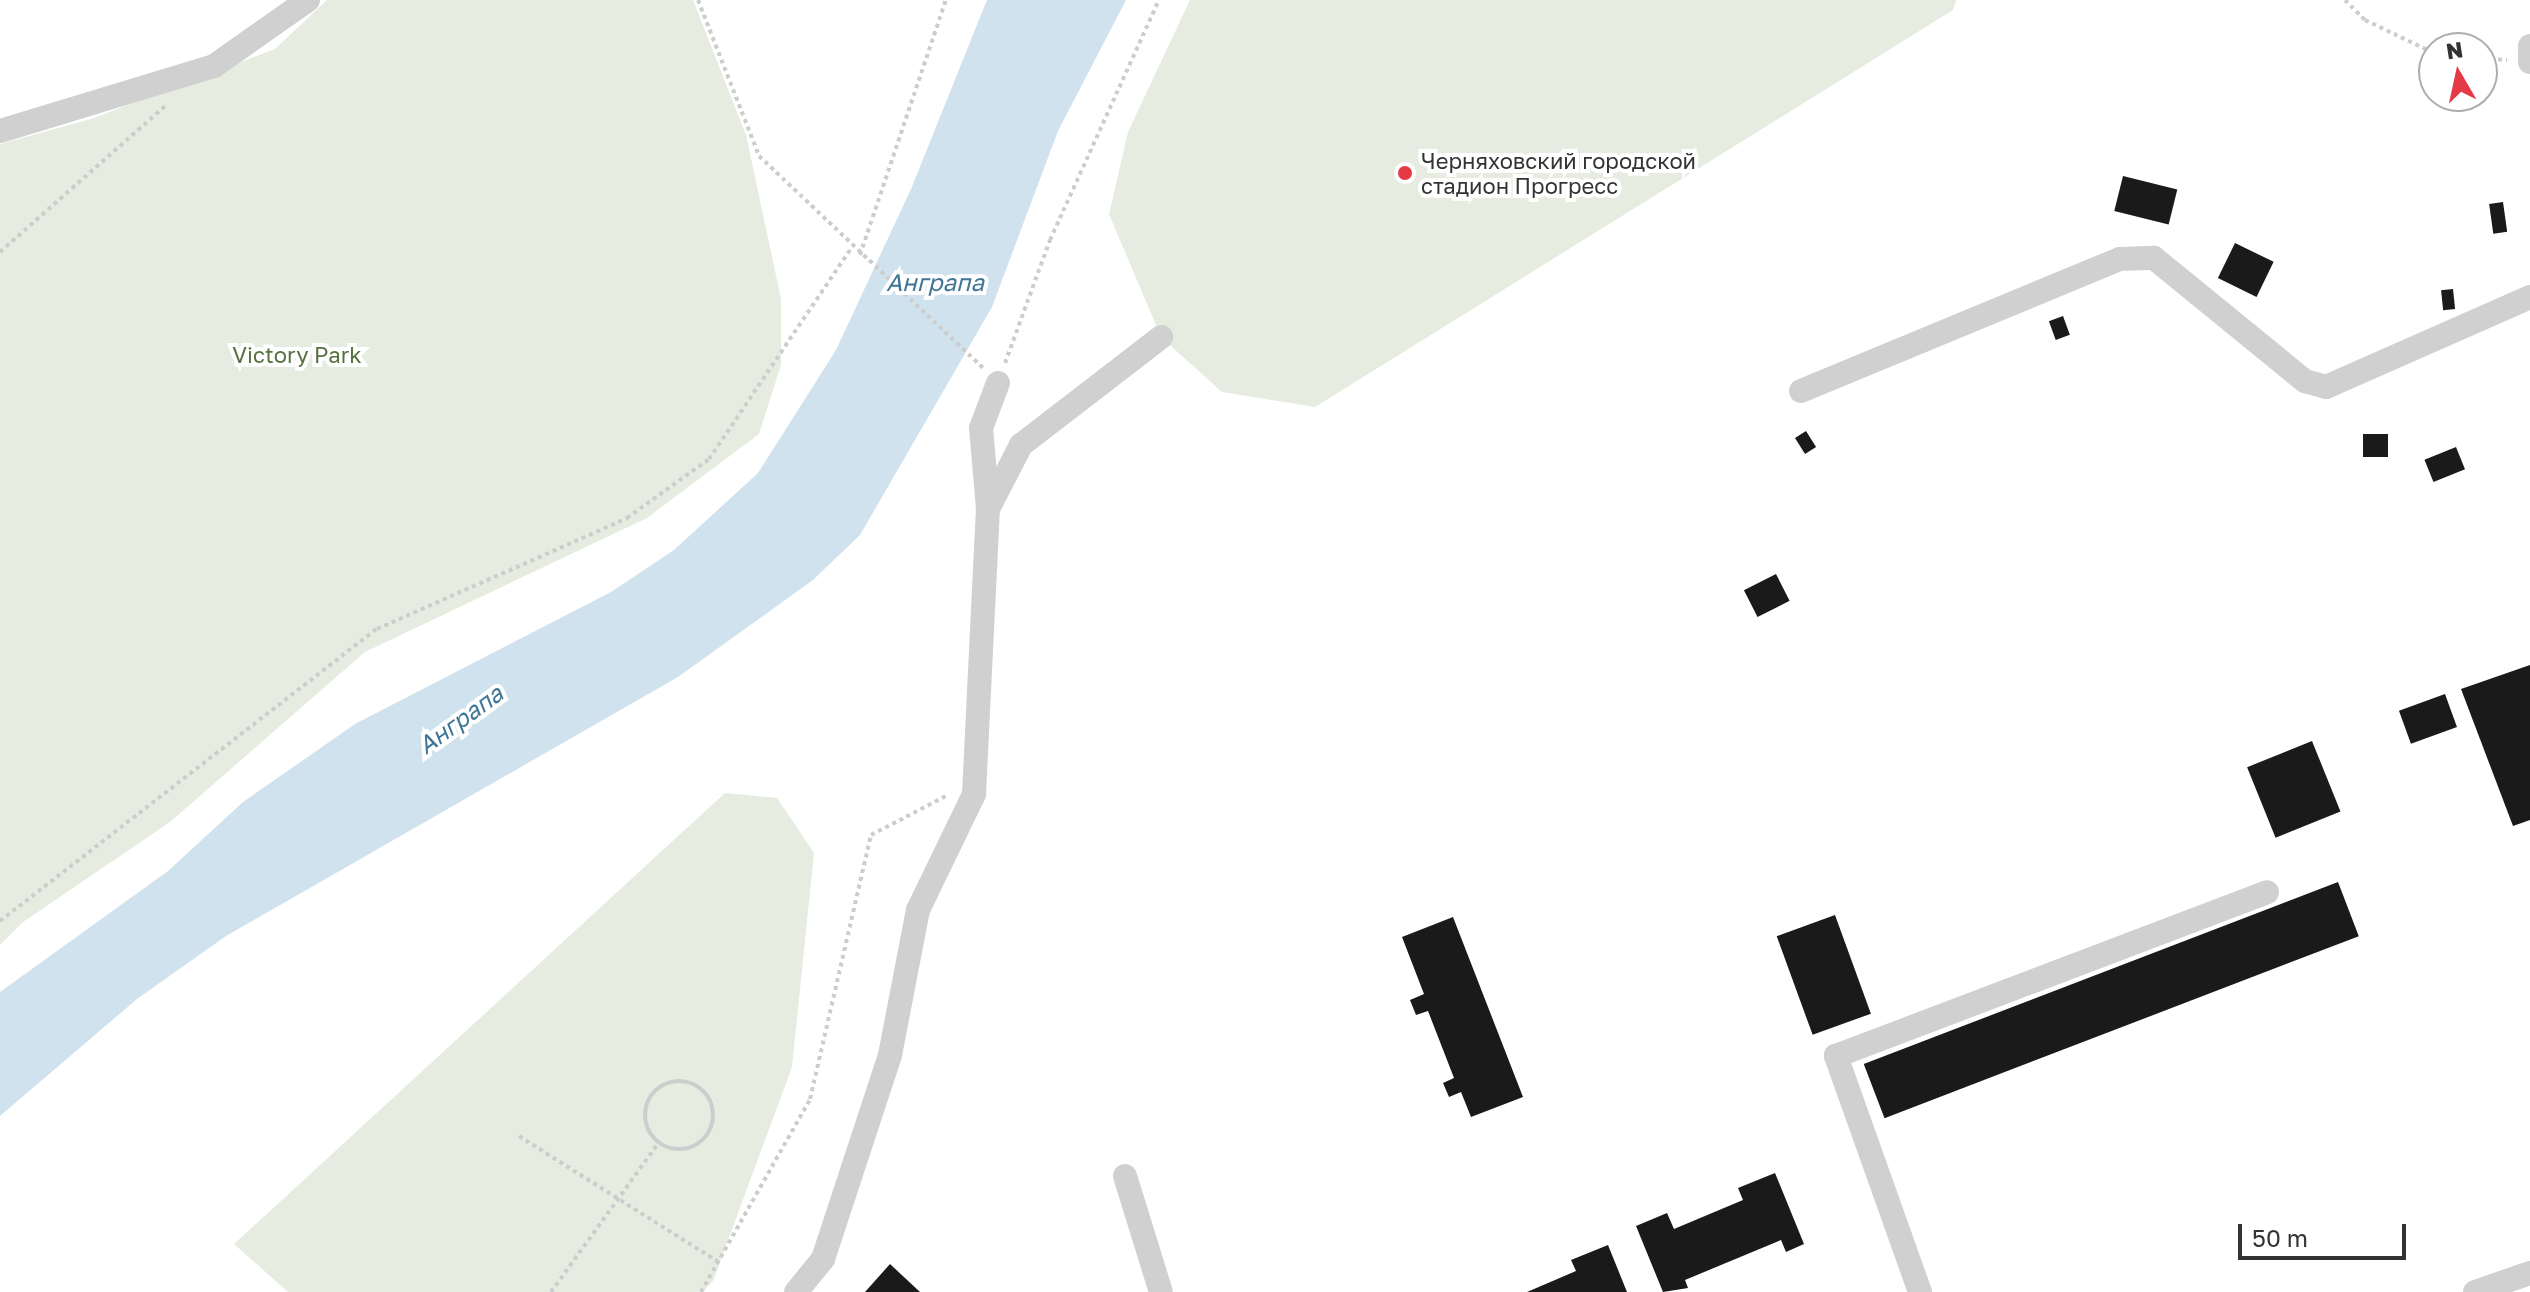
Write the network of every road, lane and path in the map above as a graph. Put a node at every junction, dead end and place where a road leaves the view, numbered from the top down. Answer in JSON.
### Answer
{"nodes":[{"id":1,"x":308,"y":0,"type":"edge"},
{"id":2,"x":698,"y":0,"type":"edge"},
{"id":3,"x":946,"y":0,"type":"edge"},
{"id":4,"x":1159,"y":0,"type":"edge"},
{"id":5,"x":2345,"y":0,"type":"edge"},
{"id":6,"x":2418,"y":45,"type":"edge"},
{"id":7,"x":2530,"y":46,"type":"edge"},
{"id":8,"x":2530,"y":62,"type":"edge"},
{"id":9,"x":179,"y":95,"type":"dead end"},
{"id":10,"x":0,"y":131,"type":"edge"},
{"id":11,"x":852,"y":247,"type":"junction"},
{"id":12,"x":0,"y":252,"type":"edge"},
{"id":13,"x":860,"y":255,"type":"junction"},
{"id":14,"x":2530,"y":297,"type":"edge"},
{"id":15,"x":1161,"y":337,"type":"dead end"},
{"id":16,"x":998,"y":383,"type":"junction"},
{"id":17,"x":1801,"y":391,"type":"dead end"},
{"id":18,"x":988,"y":509,"type":"junction"},
{"id":19,"x":974,"y":782,"type":"junction"},
{"id":20,"x":2267,"y":892,"type":"dead end"},
{"id":21,"x":0,"y":921,"type":"edge"},
{"id":22,"x":519,"y":1136,"type":"dead end"},
{"id":23,"x":659,"y":1142,"type":"junction"},
{"id":24,"x":1125,"y":1176,"type":"dead end"},
{"id":25,"x":619,"y":1197,"type":"junction"},
{"id":26,"x":720,"y":1263,"type":"junction"},
{"id":27,"x":2530,"y":1273,"type":"edge"},
{"id":28,"x":551,"y":1292,"type":"edge"},
{"id":29,"x":701,"y":1292,"type":"edge"},
{"id":30,"x":796,"y":1292,"type":"edge"},
{"id":31,"x":1161,"y":1292,"type":"edge"},
{"id":32,"x":1920,"y":1292,"type":"edge"},
{"id":33,"x":2475,"y":1292,"type":"edge"}],
"edges":[{"from":1,"to":10,"type":"street"},
{"from":2,"to":11,"type":"path"},
{"from":3,"to":13,"type":"path"},
{"from":4,"to":16,"type":"path"},
{"from":5,"to":6,"type":"path"},
{"from":7,"to":8,"type":"street"},
{"from":9,"to":12,"type":"path"},
{"from":11,"to":13,"type":"path"},
{"from":11,"to":21,"type":"path"},
{"from":13,"to":16,"type":"path"},
{"from":14,"to":17,"type":"street"},
{"from":15,"to":18,"type":"street"},
{"from":16,"to":18,"type":"street"},
{"from":18,"to":19,"type":"street"},
{"from":19,"to":26,"type":"path"},
{"from":19,"to":30,"type":"street"},
{"from":20,"to":32,"type":"street"},
{"from":22,"to":25,"type":"path"},
{"from":23,"to":23,"type":"path"},
{"from":23,"to":25,"type":"path"},
{"from":24,"to":31,"type":"street"},
{"from":25,"to":26,"type":"path"},
{"from":25,"to":28,"type":"path"},
{"from":26,"to":29,"type":"path"},
{"from":27,"to":33,"type":"street"}]}
